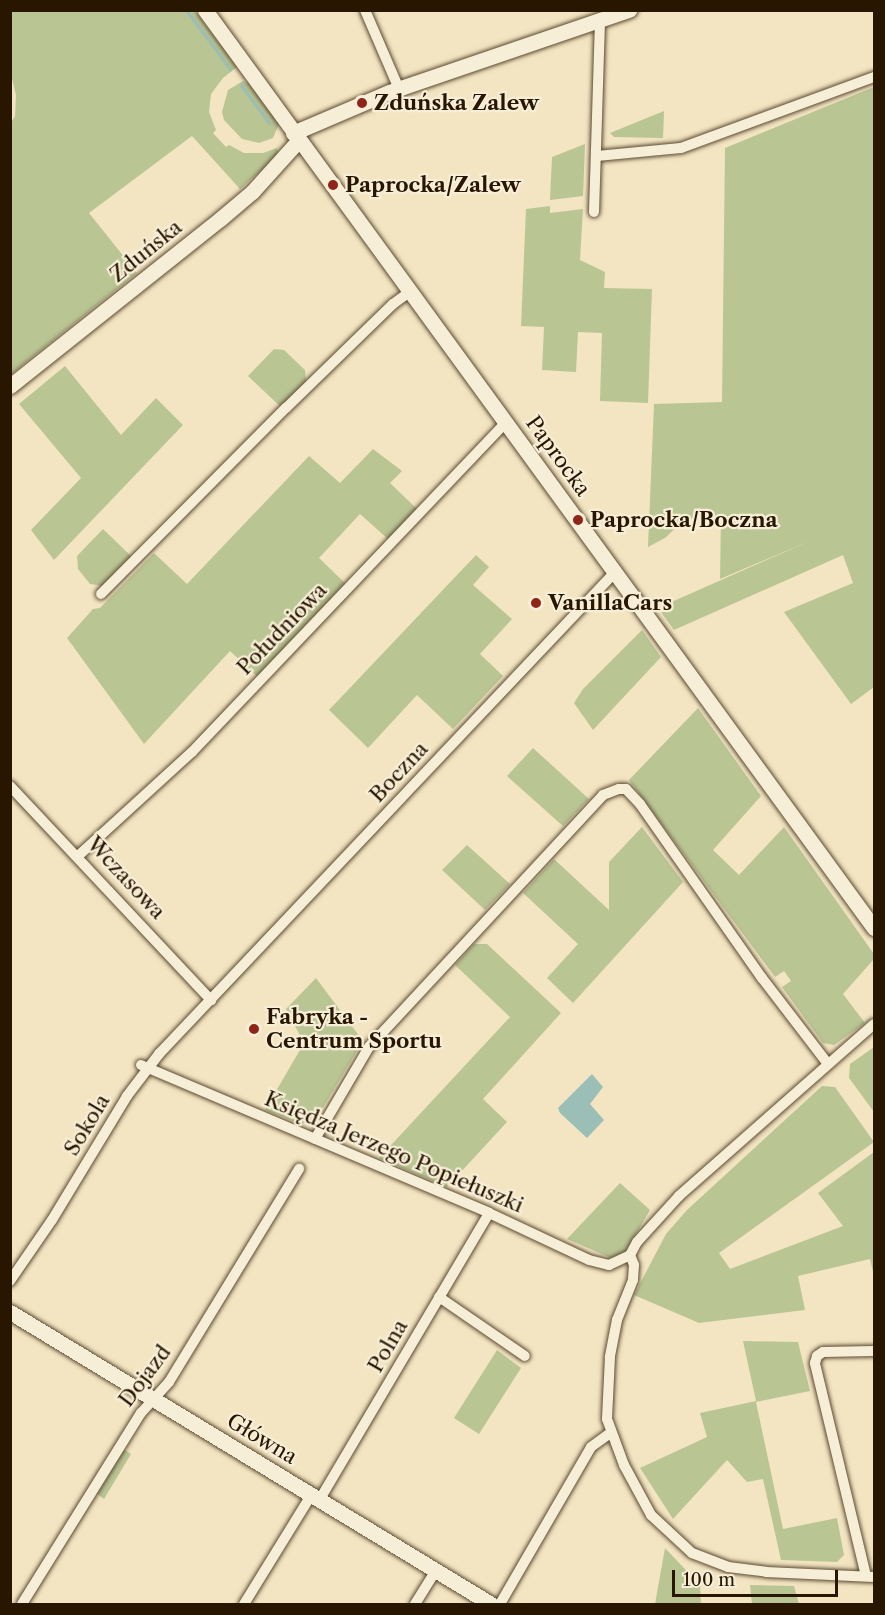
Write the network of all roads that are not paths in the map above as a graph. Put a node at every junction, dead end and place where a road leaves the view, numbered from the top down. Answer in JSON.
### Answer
{"nodes":[{"id":1,"x":205,"y":10,"type":"edge"},
{"id":2,"x":365,"y":10,"type":"edge"},
{"id":3,"x":629,"y":10,"type":"edge"},
{"id":4,"x":600,"y":22,"type":"junction"},
{"id":5,"x":874,"y":77,"type":"edge"},
{"id":6,"x":399,"y":89,"type":"junction"},
{"id":7,"x":296,"y":136,"type":"junction"},
{"id":8,"x":597,"y":156,"type":"junction"},
{"id":9,"x":594,"y":212,"type":"dead end"},
{"id":10,"x":411,"y":291,"type":"junction"},
{"id":11,"x":10,"y":386,"type":"edge"},
{"id":12,"x":506,"y":422,"type":"junction"},
{"id":13,"x":616,"y":571,"type":"junction"},
{"id":14,"x":101,"y":594,"type":"dead end"},
{"id":15,"x":10,"y":786,"type":"edge"},
{"id":16,"x":78,"y":856,"type":"junction"},
{"id":17,"x":874,"y":927,"type":"edge"},
{"id":18,"x":211,"y":999,"type":"junction"},
{"id":19,"x":874,"y":1024,"type":"edge"},
{"id":20,"x":828,"y":1064,"type":"junction"},
{"id":21,"x":145,"y":1066,"type":"junction"},
{"id":22,"x":315,"y":1139,"type":"junction"},
{"id":23,"x":298,"y":1169,"type":"dead end"},
{"id":24,"x":489,"y":1213,"type":"junction"},
{"id":25,"x":630,"y":1255,"type":"junction"},
{"id":26,"x":10,"y":1281,"type":"edge"},
{"id":27,"x":439,"y":1297,"type":"junction"},
{"id":28,"x":10,"y":1312,"type":"edge"},
{"id":29,"x":874,"y":1351,"type":"edge"},
{"id":30,"x":525,"y":1356,"type":"dead end"},
{"id":31,"x":154,"y":1399,"type":"junction"},
{"id":32,"x":610,"y":1433,"type":"junction"},
{"id":33,"x":316,"y":1496,"type":"junction"},
{"id":34,"x":436,"y":1571,"type":"junction"},
{"id":35,"x":870,"y":1576,"type":"edge"},
{"id":36,"x":22,"y":1605,"type":"edge"},
{"id":37,"x":244,"y":1605,"type":"edge"},
{"id":38,"x":415,"y":1605,"type":"edge"},
{"id":39,"x":491,"y":1605,"type":"edge"},
{"id":40,"x":500,"y":1605,"type":"edge"}],
"edges":[{"from":1,"to":7,"type":"street","name":"Paprocka"},
{"from":2,"to":6,"type":"street"},
{"from":3,"to":4,"type":"street","name":"Zduńska"},
{"from":4,"to":6,"type":"street","name":"Zduńska"},
{"from":4,"to":8,"type":"street"},
{"from":5,"to":8,"type":"street"},
{"from":6,"to":7,"type":"street","name":"Zduńska"},
{"from":7,"to":10,"type":"street","name":"Paprocka"},
{"from":7,"to":11,"type":"street","name":"Zduńska"},
{"from":8,"to":9,"type":"street"},
{"from":10,"to":12,"type":"street","name":"Paprocka"},
{"from":10,"to":14,"type":"street"},
{"from":12,"to":13,"type":"street","name":"Paprocka"},
{"from":12,"to":16,"type":"street","name":"Południowa"},
{"from":13,"to":17,"type":"street","name":"Paprocka"},
{"from":13,"to":18,"type":"street","name":"Boczna"},
{"from":15,"to":16,"type":"street","name":"Wczasowa"},
{"from":16,"to":18,"type":"street","name":"Wczasowa"},
{"from":18,"to":21,"type":"street","name":"Sokola"},
{"from":19,"to":20,"type":"street"},
{"from":20,"to":22,"type":"street"},
{"from":20,"to":25,"type":"street"},
{"from":21,"to":22,"type":"street","name":"Księdza Jerzego Popiełuszki"},
{"from":21,"to":26,"type":"street","name":"Sokola"},
{"from":22,"to":24,"type":"street","name":"Księdza Jerzego Popiełuszki"},
{"from":23,"to":31,"type":"street","name":"Dojazd"},
{"from":24,"to":25,"type":"street","name":"Księdza Jerzego Popiełuszki"},
{"from":24,"to":27,"type":"street","name":"Polna"},
{"from":25,"to":32,"type":"street"},
{"from":27,"to":30,"type":"street"},
{"from":27,"to":33,"type":"street","name":"Polna"},
{"from":28,"to":31,"type":"street","name":"Główna"},
{"from":29,"to":35,"type":"street"},
{"from":31,"to":33,"type":"street","name":"Główna"},
{"from":31,"to":36,"type":"street","name":"Dojazd"},
{"from":32,"to":35,"type":"street"},
{"from":32,"to":40,"type":"street"},
{"from":33,"to":34,"type":"street","name":"Główna"},
{"from":33,"to":37,"type":"street","name":"Polna"},
{"from":34,"to":38,"type":"street"},
{"from":34,"to":39,"type":"street","name":"Główna"}]}
